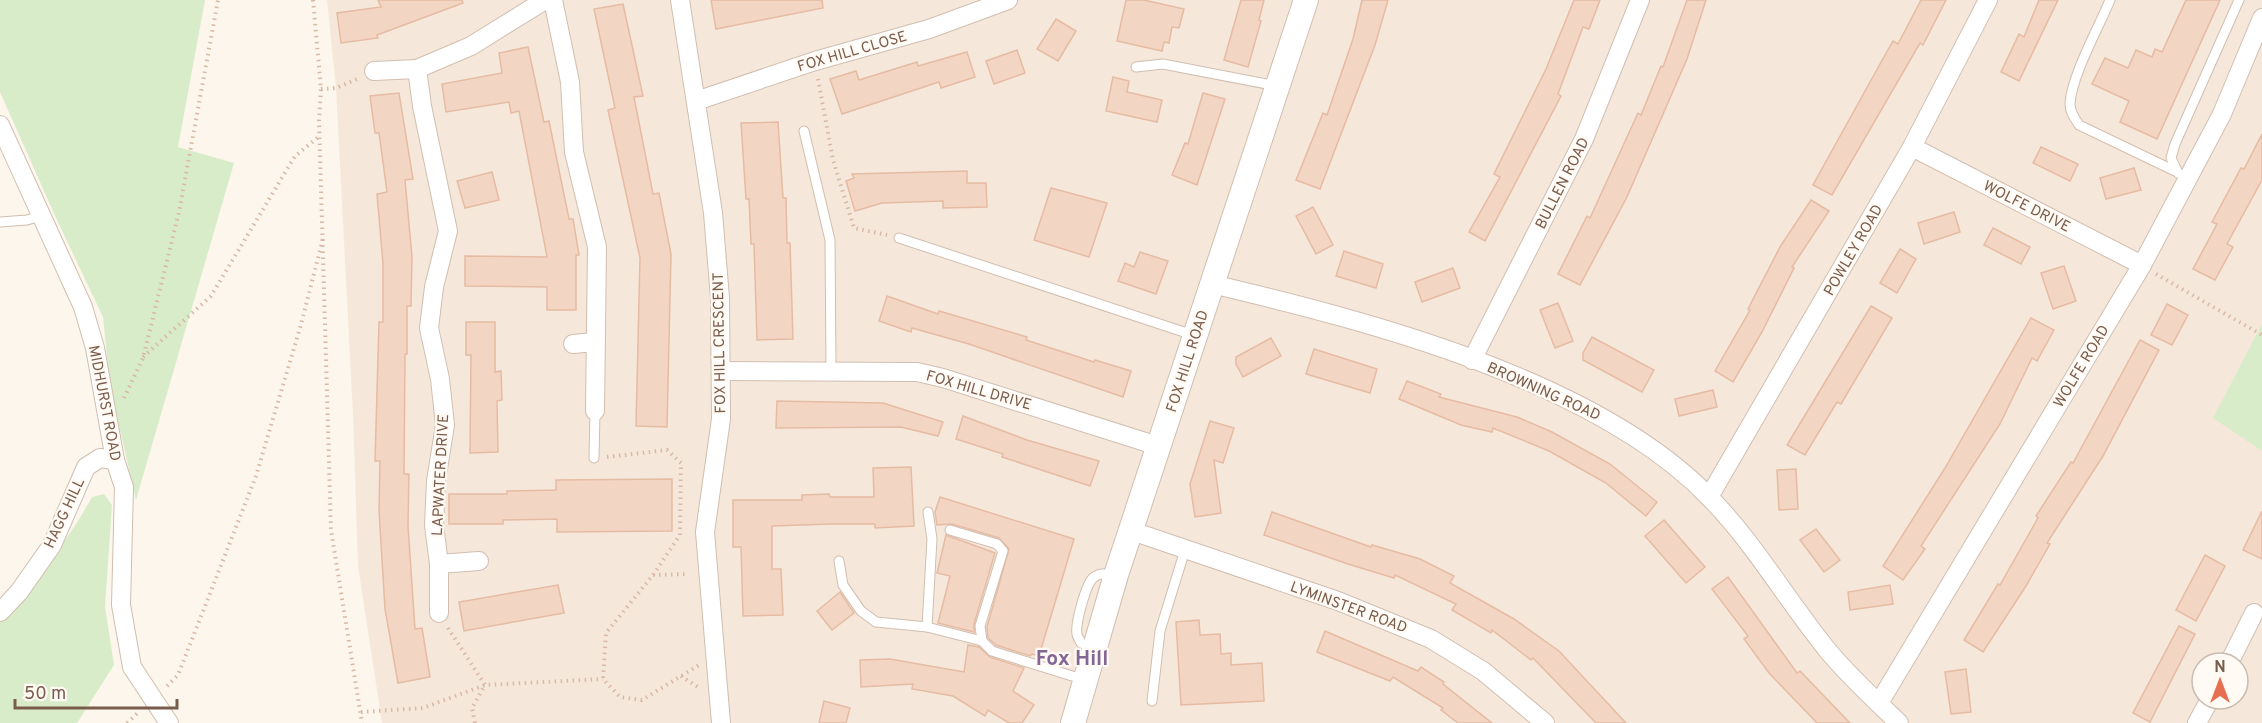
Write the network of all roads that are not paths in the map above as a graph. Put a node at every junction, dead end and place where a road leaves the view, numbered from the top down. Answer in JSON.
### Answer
{"nodes":[{"id":1,"x":545,"y":0,"type":"edge"},
{"id":2,"x":553,"y":0,"type":"edge"},
{"id":3,"x":680,"y":0,"type":"edge"},
{"id":4,"x":1008,"y":0,"type":"edge"},
{"id":5,"x":1306,"y":0,"type":"edge"},
{"id":6,"x":1640,"y":0,"type":"edge"},
{"id":7,"x":1988,"y":0,"type":"edge"},
{"id":8,"x":2110,"y":0,"type":"edge"},
{"id":9,"x":2239,"y":0,"type":"edge"},
{"id":10,"x":2262,"y":18,"type":"edge"},
{"id":11,"x":1136,"y":67,"type":"dead end"},
{"id":12,"x":417,"y":69,"type":"junction"},
{"id":13,"x":374,"y":71,"type":"road end"},
{"id":14,"x":1277,"y":86,"type":"junction"},
{"id":15,"x":696,"y":101,"type":"junction"},
{"id":16,"x":0,"y":125,"type":"edge"},
{"id":17,"x":804,"y":131,"type":"dead end"},
{"id":18,"x":1912,"y":147,"type":"junction"},
{"id":19,"x":2182,"y":175,"type":"junction"},
{"id":20,"x":41,"y":216,"type":"junction"},
{"id":21,"x":0,"y":222,"type":"edge"},
{"id":22,"x":899,"y":238,"type":"road end"},
{"id":23,"x":2142,"y":265,"type":"junction"},
{"id":24,"x":1212,"y":284,"type":"junction"},
{"id":25,"x":1195,"y":336,"type":"junction"},
{"id":26,"x":595,"y":342,"type":"junction"},
{"id":27,"x":573,"y":344,"type":"dead end"},
{"id":28,"x":1472,"y":360,"type":"junction"},
{"id":29,"x":831,"y":370,"type":"junction"},
{"id":30,"x":723,"y":371,"type":"junction"},
{"id":31,"x":595,"y":411,"type":"joint"},
{"id":32,"x":1158,"y":446,"type":"junction"},
{"id":33,"x":594,"y":458,"type":"road end"},
{"id":34,"x":115,"y":460,"type":"junction"},
{"id":35,"x":1709,"y":497,"type":"junction"},
{"id":36,"x":928,"y":512,"type":"dead end"},
{"id":37,"x":950,"y":530,"type":"dead end"},
{"id":38,"x":1132,"y":531,"type":"junction"},
{"id":39,"x":1185,"y":550,"type":"junction"},
{"id":40,"x":480,"y":561,"type":"dead end"},
{"id":41,"x":839,"y":561,"type":"dead end"},
{"id":42,"x":439,"y":564,"type":"junction"},
{"id":43,"x":0,"y":612,"type":"edge"},
{"id":44,"x":439,"y":613,"type":"road end"},
{"id":45,"x":2254,"y":613,"type":"dead end"},
{"id":46,"x":927,"y":627,"type":"junction"},
{"id":47,"x":981,"y":640,"type":"junction"},
{"id":48,"x":2235,"y":651,"type":"edge"},
{"id":49,"x":1085,"y":680,"type":"junction"},
{"id":50,"x":1152,"y":701,"type":"dead end"},
{"id":51,"x":1879,"y":703,"type":"junction"},
{"id":52,"x":169,"y":723,"type":"edge"},
{"id":53,"x":721,"y":723,"type":"edge"},
{"id":54,"x":1073,"y":723,"type":"edge"},
{"id":55,"x":1545,"y":723,"type":"edge"},
{"id":56,"x":1899,"y":723,"type":"edge"}],
"edges":[{"from":1,"to":12,"type":"street"},
{"from":2,"to":26,"type":"street"},
{"from":3,"to":15,"type":"street","name":"FOX HILL CRESCENT"},
{"from":4,"to":15,"type":"street","name":"FOX HILL CLOSE"},
{"from":5,"to":14,"type":"street","name":"FOX HILL ROAD"},
{"from":6,"to":28,"type":"street","name":"BULLEN ROAD"},
{"from":7,"to":18,"type":"street","name":"POWLEY ROAD"},
{"from":8,"to":19,"type":"lane"},
{"from":9,"to":19,"type":"lane"},
{"from":10,"to":19,"type":"street","name":"WOLFE ROAD"},
{"from":11,"to":14,"type":"lane"},
{"from":12,"to":13,"type":"street"},
{"from":12,"to":42,"type":"street","name":"LAPWATER DRIVE"},
{"from":14,"to":24,"type":"street","name":"FOX HILL ROAD"},
{"from":15,"to":30,"type":"street","name":"FOX HILL CRESCENT"},
{"from":16,"to":20,"type":"street","name":"MIDHURST ROAD"},
{"from":17,"to":29,"type":"lane"},
{"from":18,"to":23,"type":"street","name":"WOLFE DRIVE"},
{"from":18,"to":35,"type":"street","name":"POWLEY ROAD"},
{"from":19,"to":23,"type":"street","name":"WOLFE ROAD"},
{"from":20,"to":21,"type":"lane"},
{"from":20,"to":34,"type":"street","name":"MIDHURST ROAD"},
{"from":22,"to":25,"type":"lane"},
{"from":23,"to":51,"type":"street","name":"WOLFE ROAD"},
{"from":24,"to":25,"type":"street","name":"FOX HILL ROAD"},
{"from":24,"to":28,"type":"street","name":"BROWNING ROAD"},
{"from":25,"to":32,"type":"street","name":"FOX HILL ROAD"},
{"from":26,"to":27,"type":"street"},
{"from":26,"to":31,"type":"street"},
{"from":28,"to":35,"type":"street","name":"BROWNING ROAD"},
{"from":29,"to":30,"type":"street","name":"FOX HILL DRIVE"},
{"from":29,"to":32,"type":"street","name":"FOX HILL DRIVE"},
{"from":30,"to":53,"type":"street","name":"FOX HILL CRESCENT"},
{"from":31,"to":33,"type":"lane"},
{"from":32,"to":38,"type":"street","name":"FOX HILL ROAD"},
{"from":34,"to":43,"type":"street","name":"HAGG HILL"},
{"from":34,"to":52,"type":"street","name":"MIDHURST ROAD"},
{"from":35,"to":51,"type":"street","name":"BROWNING ROAD"},
{"from":36,"to":46,"type":"lane"},
{"from":37,"to":47,"type":"lane"},
{"from":38,"to":39,"type":"street","name":"LYMINSTER ROAD"},
{"from":38,"to":49,"type":"street","name":"FOX HILL ROAD"},
{"from":39,"to":50,"type":"lane"},
{"from":39,"to":55,"type":"street","name":"LYMINSTER ROAD"},
{"from":40,"to":42,"type":"street"},
{"from":41,"to":46,"type":"lane"},
{"from":42,"to":44,"type":"street","name":"LAPWATER DRIVE"},
{"from":45,"to":48,"type":"street"},
{"from":46,"to":47,"type":"lane"},
{"from":47,"to":49,"type":"lane"},
{"from":49,"to":54,"type":"street","name":"FOX HILL ROAD"},
{"from":51,"to":56,"type":"street","name":"BROWNING ROAD"}]}
